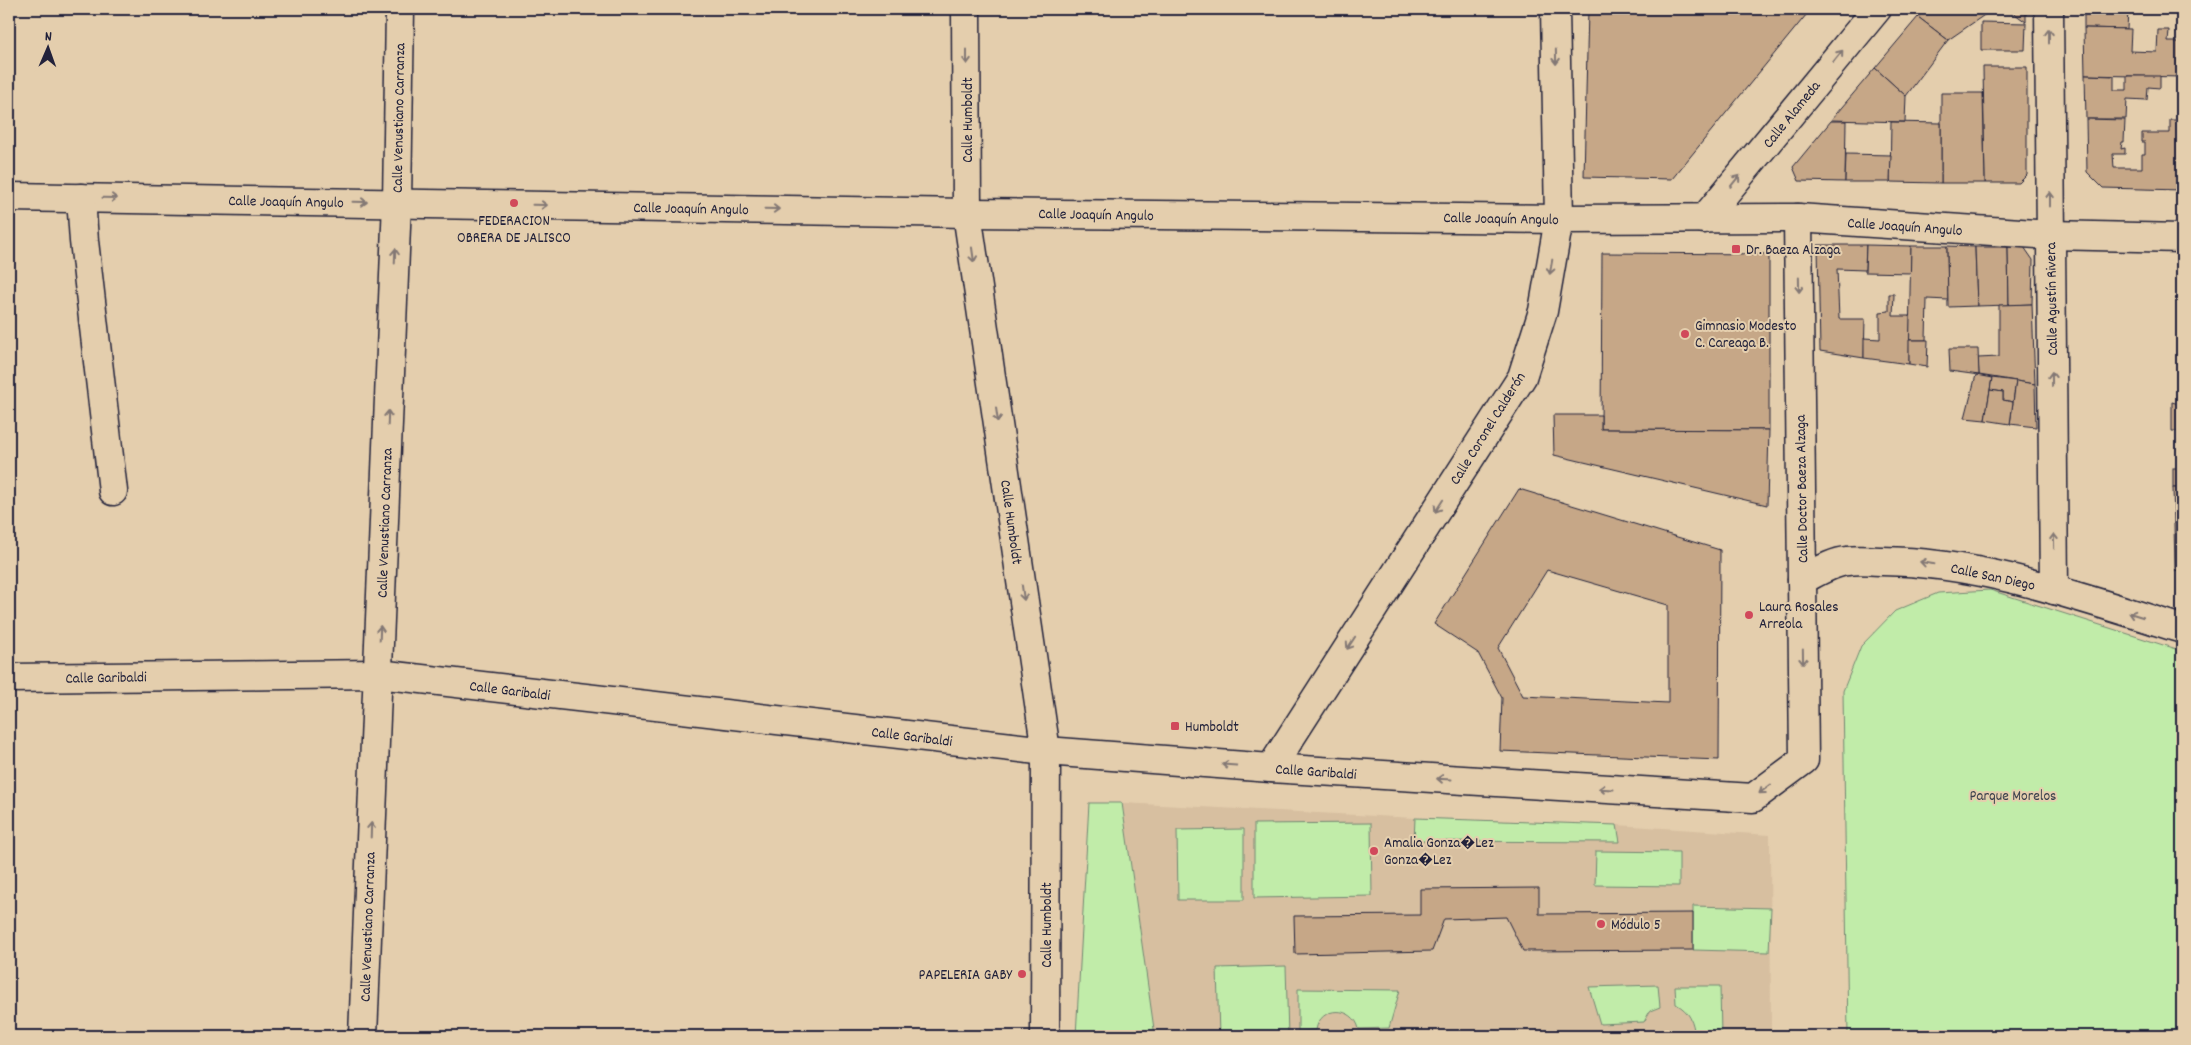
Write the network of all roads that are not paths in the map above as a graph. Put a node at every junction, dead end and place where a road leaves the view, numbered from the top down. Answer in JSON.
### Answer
{"nodes":[{"id":1,"x":400,"y":9,"type":"edge"},
{"id":2,"x":966,"y":9,"type":"edge"},
{"id":3,"x":1555,"y":9,"type":"edge"},
{"id":4,"x":1877,"y":9,"type":"edge"},
{"id":5,"x":2049,"y":9,"type":"edge"},
{"id":6,"x":9,"y":197,"type":"edge"},
{"id":7,"x":81,"y":198,"type":"junction"},
{"id":8,"x":397,"y":202,"type":"junction"},
{"id":9,"x":967,"y":213,"type":"junction"},
{"id":10,"x":1798,"y":218,"type":"junction"},
{"id":11,"x":1559,"y":219,"type":"junction"},
{"id":12,"x":1704,"y":219,"type":"junction"},
{"id":13,"x":2050,"y":235,"type":"junction"},
{"id":14,"x":2182,"y":238,"type":"edge"},
{"id":15,"x":113,"y":491,"type":"dead end"},
{"id":16,"x":1802,"y":580,"type":"junction"},
{"id":17,"x":2054,"y":590,"type":"junction"},
{"id":18,"x":2182,"y":629,"type":"edge"},
{"id":19,"x":378,"y":674,"type":"junction"},
{"id":20,"x":9,"y":678,"type":"edge"},
{"id":21,"x":1046,"y":751,"type":"junction"},
{"id":22,"x":1804,"y":760,"type":"joint"},
{"id":23,"x":1271,"y":768,"type":"junction"},
{"id":24,"x":362,"y":1036,"type":"edge"},
{"id":25,"x":1045,"y":1036,"type":"edge"}],
"edges":[{"from":1,"to":8,"type":"street","name":"Calle Venustiano Carranza"},
{"from":2,"to":9,"type":"street","name":"Calle Humboldt","one_way":true},
{"from":3,"to":11,"type":"street","name":"Calle Coronel Calderón","one_way":true},
{"from":12,"to":4,"type":"street","name":"Calle Alameda","one_way":true},
{"from":13,"to":5,"type":"street","name":"Calle Agustín Rivera","one_way":true},
{"from":6,"to":7,"type":"street","name":"Calle Joaquín Angulo"},
{"from":7,"to":8,"type":"street","name":"Calle Joaquín Angulo","one_way":true},
{"from":7,"to":15,"type":"street"},
{"from":8,"to":9,"type":"street","name":"Calle Joaquín Angulo","one_way":true},
{"from":19,"to":8,"type":"street","name":"Calle Venustiano Carranza","one_way":true},
{"from":9,"to":11,"type":"street","name":"Calle Joaquín Angulo"},
{"from":9,"to":21,"type":"street","name":"Calle Humboldt","one_way":true},
{"from":10,"to":12,"type":"street","name":"Calle Joaquín Angulo"},
{"from":10,"to":13,"type":"street","name":"Calle Joaquín Angulo"},
{"from":10,"to":16,"type":"street","name":"Calle Doctor Baeza Alzaga","one_way":true},
{"from":11,"to":12,"type":"street","name":"Calle Joaquín Angulo"},
{"from":11,"to":23,"type":"street","name":"Calle Coronel Calderón","one_way":true},
{"from":13,"to":14,"type":"street","name":"Calle Joaquín Angulo"},
{"from":17,"to":13,"type":"street","name":"Calle Agustín Rivera","one_way":true},
{"from":17,"to":16,"type":"street","name":"Calle San Diego","one_way":true},
{"from":16,"to":22,"type":"street","name":"Calle Doctor Baeza Alzaga","one_way":true},
{"from":18,"to":17,"type":"street","name":"Calle San Diego","one_way":true},
{"from":19,"to":20,"type":"street","name":"Calle Garibaldi"},
{"from":19,"to":21,"type":"street","name":"Calle Garibaldi"},
{"from":24,"to":19,"type":"street","name":"Calle Venustiano Carranza","one_way":true},
{"from":23,"to":21,"type":"street","name":"Calle Garibaldi","one_way":true},
{"from":21,"to":25,"type":"street","name":"Calle Humboldt"},
{"from":22,"to":23,"type":"street","name":"Calle Garibaldi","one_way":true}]}
